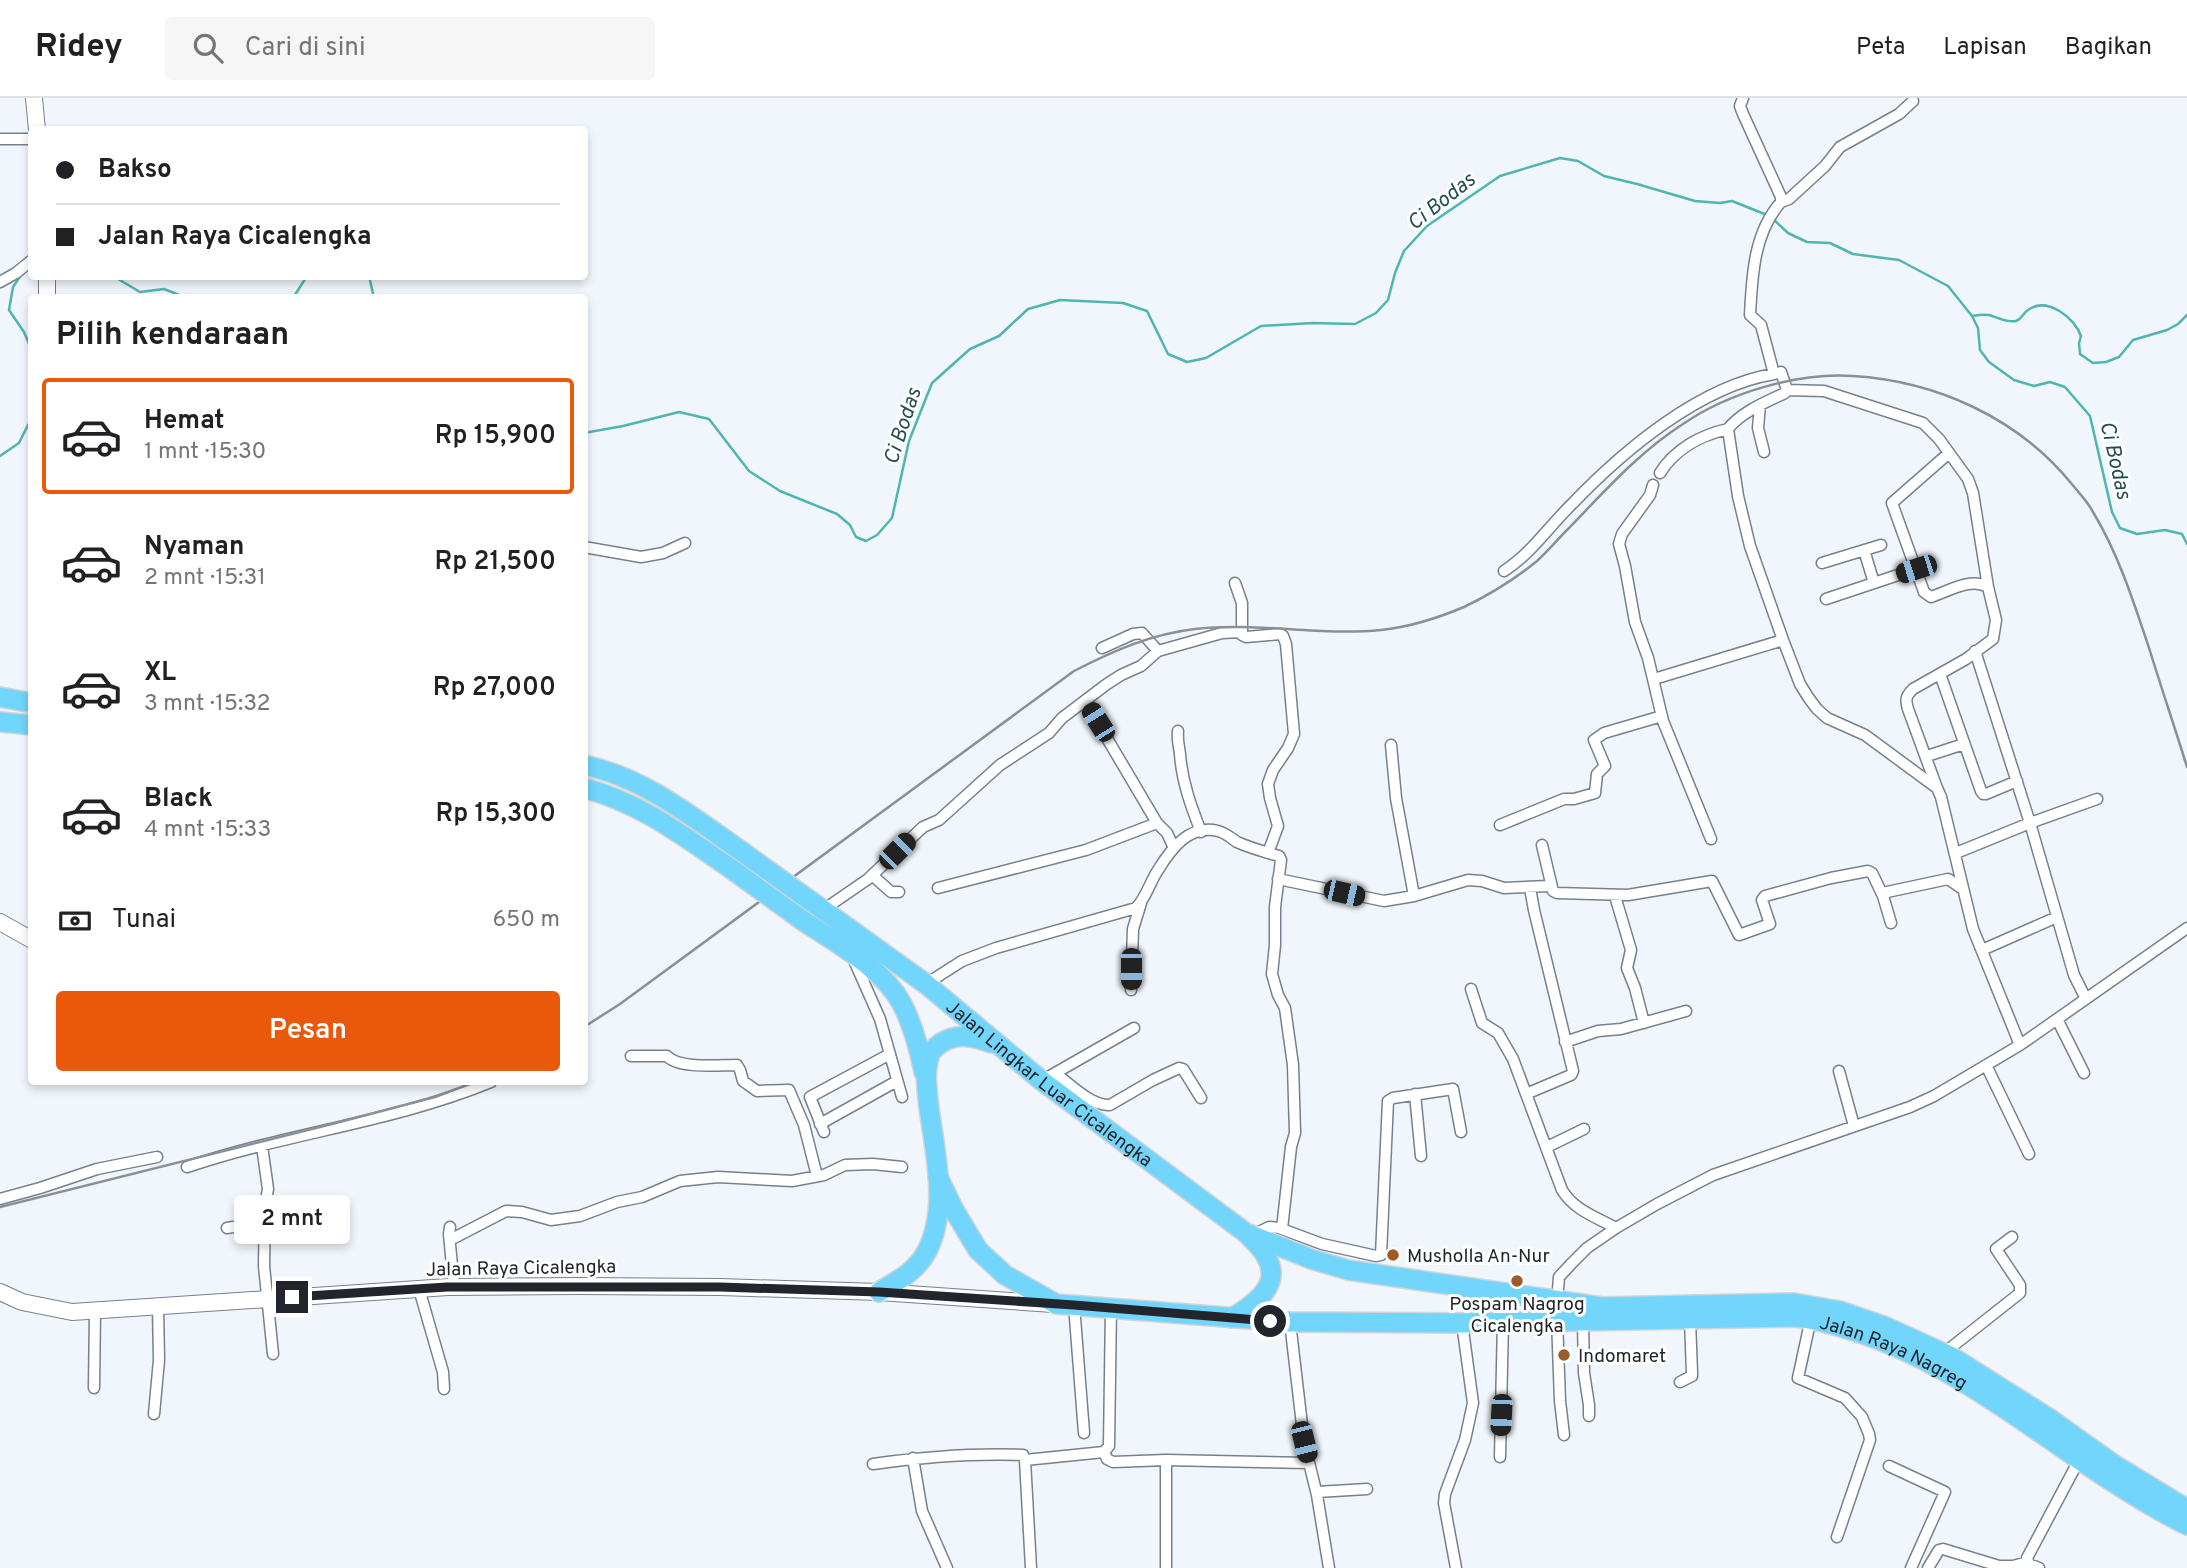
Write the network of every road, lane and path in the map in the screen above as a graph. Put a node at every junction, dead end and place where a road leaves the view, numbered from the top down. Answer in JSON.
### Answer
{"nodes":[{"id":1,"x":34,"y":98,"type":"edge"},
{"id":2,"x":1743,"y":98,"type":"edge"},
{"id":3,"x":1913,"y":101,"type":"dead end"},
{"id":4,"x":37,"y":126,"type":"edge"},
{"id":5,"x":0,"y":139,"type":"edge"},
{"id":6,"x":28,"y":139,"type":"edge"},
{"id":7,"x":1777,"y":206,"type":"junction"},
{"id":8,"x":28,"y":263,"type":"edge"},
{"id":9,"x":0,"y":282,"type":"edge"},
{"id":10,"x":1774,"y":374,"type":"junction"},
{"id":11,"x":1787,"y":390,"type":"junction"},
{"id":12,"x":1760,"y":405,"type":"junction"},
{"id":13,"x":1728,"y":429,"type":"junction"},
{"id":14,"x":1764,"y":452,"type":"dead end"},
{"id":15,"x":1949,"y":453,"type":"junction"},
{"id":16,"x":1660,"y":472,"type":"dead end"},
{"id":17,"x":1653,"y":485,"type":"dead end"},
{"id":18,"x":685,"y":543,"type":"dead end"},
{"id":19,"x":1881,"y":545,"type":"dead end"},
{"id":20,"x":588,"y":548,"type":"edge"},
{"id":21,"x":1864,"y":550,"type":"junction"},
{"id":22,"x":1822,"y":563,"type":"dead end"},
{"id":23,"x":1916,"y":569,"type":"junction"},
{"id":24,"x":1504,"y":571,"type":"dead end"},
{"id":25,"x":1235,"y":583,"type":"dead end"},
{"id":26,"x":1874,"y":583,"type":"junction"},
{"id":27,"x":1988,"y":587,"type":"junction"},
{"id":28,"x":1826,"y":599,"type":"dead end"},
{"id":29,"x":1241,"y":632,"type":"junction"},
{"id":30,"x":1783,"y":640,"type":"junction"},
{"id":31,"x":1102,"y":648,"type":"dead end"},
{"id":32,"x":1158,"y":651,"type":"junction"},
{"id":33,"x":1975,"y":651,"type":"junction"},
{"id":34,"x":1940,"y":674,"type":"junction"},
{"id":35,"x":1654,"y":678,"type":"junction"},
{"id":36,"x":0,"y":697,"type":"edge"},
{"id":37,"x":1085,"y":701,"type":"junction"},
{"id":38,"x":28,"y":702,"type":"edge"},
{"id":39,"x":1662,"y":716,"type":"junction"},
{"id":40,"x":0,"y":722,"type":"edge"},
{"id":41,"x":28,"y":725,"type":"edge"},
{"id":42,"x":1178,"y":731,"type":"dead end"},
{"id":43,"x":1964,"y":744,"type":"junction"},
{"id":44,"x":1391,"y":745,"type":"dead end"},
{"id":45,"x":1927,"y":757,"type":"junction"},
{"id":46,"x":588,"y":766,"type":"edge"},
{"id":47,"x":2017,"y":781,"type":"junction"},
{"id":48,"x":1937,"y":788,"type":"junction"},
{"id":49,"x":588,"y":789,"type":"edge"},
{"id":50,"x":2097,"y":799,"type":"dead end"},
{"id":51,"x":1157,"y":823,"type":"junction"},
{"id":52,"x":2030,"y":823,"type":"junction"},
{"id":53,"x":1500,"y":825,"type":"dead end"},
{"id":54,"x":1201,"y":832,"type":"junction"},
{"id":55,"x":1712,"y":839,"type":"dead end"},
{"id":56,"x":1542,"y":845,"type":"dead end"},
{"id":57,"x":1174,"y":846,"type":"junction"},
{"id":58,"x":1268,"y":853,"type":"junction"},
{"id":59,"x":1956,"y":853,"type":"junction"},
{"id":60,"x":736,"y":860,"type":"junction"},
{"id":61,"x":872,"y":875,"type":"junction"},
{"id":62,"x":1278,"y":879,"type":"junction"},
{"id":63,"x":1551,"y":883,"type":"junction"},
{"id":64,"x":938,"y":888,"type":"dead end"},
{"id":65,"x":1530,"y":888,"type":"junction"},
{"id":66,"x":1963,"y":889,"type":"junction"},
{"id":67,"x":899,"y":892,"type":"dead end"},
{"id":68,"x":1414,"y":896,"type":"junction"},
{"id":69,"x":1615,"y":896,"type":"junction"},
{"id":70,"x":1883,"y":896,"type":"junction"},
{"id":71,"x":1141,"y":903,"type":"junction"},
{"id":72,"x":818,"y":906,"type":"junction"},
{"id":73,"x":2057,"y":917,"type":"junction"},
{"id":74,"x":0,"y":922,"type":"edge"},
{"id":75,"x":1891,"y":923,"type":"dead end"},
{"id":76,"x":2187,"y":928,"type":"edge"},
{"id":77,"x":28,"y":938,"type":"edge"},
{"id":78,"x":1982,"y":950,"type":"junction"},
{"id":79,"x":850,"y":953,"type":"junction"},
{"id":80,"x":926,"y":984,"type":"junction"},
{"id":81,"x":1471,"y":989,"type":"dead end"},
{"id":82,"x":1131,"y":990,"type":"dead end"},
{"id":83,"x":2086,"y":999,"type":"junction"},
{"id":84,"x":1686,"y":1011,"type":"dead end"},
{"id":85,"x":2057,"y":1019,"type":"junction"},
{"id":86,"x":1644,"y":1023,"type":"junction"},
{"id":87,"x":1134,"y":1028,"type":"dead end"},
{"id":88,"x":1565,"y":1042,"type":"junction"},
{"id":89,"x":999,"y":1045,"type":"junction"},
{"id":90,"x":2020,"y":1045,"type":"junction"},
{"id":91,"x":890,"y":1054,"type":"junction"},
{"id":92,"x":631,"y":1056,"type":"dead end"},
{"id":93,"x":1986,"y":1065,"type":"junction"},
{"id":94,"x":1839,"y":1071,"type":"dead end"},
{"id":95,"x":2084,"y":1073,"type":"dead end"},
{"id":96,"x":1049,"y":1077,"type":"junction"},
{"id":97,"x":897,"y":1082,"type":"junction"},
{"id":98,"x":926,"y":1083,"type":"junction"},
{"id":99,"x":482,"y":1085,"type":"edge"},
{"id":100,"x":1415,"y":1094,"type":"junction"},
{"id":101,"x":1526,"y":1094,"type":"junction"},
{"id":102,"x":902,"y":1097,"type":"dead end"},
{"id":103,"x":1201,"y":1098,"type":"dead end"},
{"id":104,"x":1854,"y":1126,"type":"junction"},
{"id":105,"x":1584,"y":1129,"type":"dead end"},
{"id":106,"x":1461,"y":1132,"type":"dead end"},
{"id":107,"x":262,"y":1146,"type":"junction"},
{"id":108,"x":1547,"y":1147,"type":"junction"},
{"id":109,"x":2029,"y":1154,"type":"dead end"},
{"id":110,"x":1421,"y":1156,"type":"dead end"},
{"id":111,"x":157,"y":1157,"type":"dead end"},
{"id":112,"x":187,"y":1167,"type":"dead end"},
{"id":113,"x":902,"y":1167,"type":"dead end"},
{"id":114,"x":817,"y":1176,"type":"junction"},
{"id":115,"x":938,"y":1177,"type":"junction"},
{"id":116,"x":0,"y":1199,"type":"edge"},
{"id":117,"x":450,"y":1227,"type":"dead end"},
{"id":118,"x":227,"y":1228,"type":"dead end"},
{"id":119,"x":1616,"y":1228,"type":"junction"},
{"id":120,"x":1282,"y":1229,"type":"junction"},
{"id":121,"x":264,"y":1232,"type":"junction"},
{"id":122,"x":1249,"y":1234,"type":"junction"},
{"id":123,"x":2012,"y":1237,"type":"dead end"},
{"id":124,"x":450,"y":1240,"type":"junction"},
{"id":125,"x":454,"y":1287,"type":"junction"},
{"id":126,"x":419,"y":1289,"type":"junction"},
{"id":127,"x":0,"y":1292,"type":"edge"},
{"id":128,"x":879,"y":1292,"type":"junction"},
{"id":129,"x":267,"y":1299,"type":"junction"},
{"id":130,"x":1557,"y":1300,"type":"junction"},
{"id":131,"x":1065,"y":1304,"type":"junction"},
{"id":132,"x":158,"y":1307,"type":"junction"},
{"id":133,"x":1111,"y":1307,"type":"junction"},
{"id":134,"x":95,"y":1311,"type":"junction"},
{"id":135,"x":1232,"y":1318,"type":"junction"},
{"id":136,"x":1811,"y":1318,"type":"junction"},
{"id":137,"x":1690,"y":1320,"type":"junction"},
{"id":138,"x":1503,"y":1321,"type":"junction"},
{"id":139,"x":1557,"y":1321,"type":"junction"},
{"id":140,"x":1583,"y":1321,"type":"junction"},
{"id":141,"x":1290,"y":1322,"type":"junction"},
{"id":142,"x":1462,"y":1323,"type":"junction"},
{"id":143,"x":1944,"y":1353,"type":"junction"},
{"id":144,"x":273,"y":1354,"type":"dead end"},
{"id":145,"x":1680,"y":1382,"type":"dead end"},
{"id":146,"x":94,"y":1388,"type":"dead end"},
{"id":147,"x":444,"y":1390,"type":"dead end"},
{"id":148,"x":154,"y":1414,"type":"dead end"},
{"id":149,"x":1589,"y":1416,"type":"dead end"},
{"id":150,"x":1084,"y":1433,"type":"dead end"},
{"id":151,"x":1564,"y":1435,"type":"dead end"},
{"id":152,"x":1104,"y":1452,"type":"junction"},
{"id":153,"x":1500,"y":1457,"type":"dead end"},
{"id":154,"x":913,"y":1458,"type":"junction"},
{"id":155,"x":1025,"y":1460,"type":"junction"},
{"id":156,"x":1166,"y":1460,"type":"junction"},
{"id":157,"x":2079,"y":1460,"type":"junction"},
{"id":158,"x":1309,"y":1463,"type":"junction"},
{"id":159,"x":873,"y":1464,"type":"dead end"},
{"id":160,"x":1889,"y":1466,"type":"dead end"},
{"id":161,"x":1367,"y":1489,"type":"dead end"},
{"id":162,"x":1317,"y":1492,"type":"junction"},
{"id":163,"x":2187,"y":1509,"type":"edge"},
{"id":164,"x":2187,"y":1525,"type":"edge"},
{"id":165,"x":1837,"y":1537,"type":"dead end"},
{"id":166,"x":2027,"y":1562,"type":"junction"},
{"id":167,"x":947,"y":1568,"type":"edge"},
{"id":168,"x":1031,"y":1568,"type":"edge"},
{"id":169,"x":1166,"y":1568,"type":"edge"},
{"id":170,"x":1329,"y":1568,"type":"edge"},
{"id":171,"x":1456,"y":1568,"type":"edge"},
{"id":172,"x":1911,"y":1568,"type":"edge"},
{"id":173,"x":1928,"y":1568,"type":"edge"},
{"id":174,"x":2039,"y":1568,"type":"edge"}],
"edges":[{"from":1,"to":4,"type":"main road"},
{"from":2,"to":7,"type":"street"},
{"from":3,"to":7,"type":"street"},
{"from":5,"to":6,"type":"street"},
{"from":7,"to":10,"type":"street"},
{"from":8,"to":9,"type":"street"},
{"from":10,"to":11,"type":"street"},
{"from":10,"to":24,"type":"street"},
{"from":11,"to":12,"type":"street"},
{"from":11,"to":15,"type":"street"},
{"from":12,"to":13,"type":"street"},
{"from":12,"to":14,"type":"street"},
{"from":13,"to":16,"type":"street"},
{"from":13,"to":30,"type":"street"},
{"from":15,"to":23,"type":"street"},
{"from":15,"to":27,"type":"street"},
{"from":17,"to":35,"type":"street"},
{"from":18,"to":20,"type":"street"},
{"from":19,"to":21,"type":"street"},
{"from":21,"to":22,"type":"street"},
{"from":21,"to":26,"type":"street"},
{"from":23,"to":26,"type":"street"},
{"from":23,"to":27,"type":"street"},
{"from":25,"to":29,"type":"street"},
{"from":26,"to":28,"type":"street"},
{"from":27,"to":33,"type":"street"},
{"from":29,"to":32,"type":"street"},
{"from":29,"to":58,"type":"street"},
{"from":30,"to":35,"type":"street"},
{"from":30,"to":48,"type":"street"},
{"from":31,"to":32,"type":"street"},
{"from":32,"to":37,"type":"street"},
{"from":33,"to":34,"type":"street"},
{"from":33,"to":47,"type":"street"},
{"from":34,"to":43,"type":"street"},
{"from":34,"to":45,"type":"street"},
{"from":35,"to":39,"type":"street"},
{"from":36,"to":38,"type":"highway"},
{"from":37,"to":51,"type":"street"},
{"from":37,"to":61,"type":"street"},
{"from":39,"to":53,"type":"street"},
{"from":39,"to":55,"type":"street"},
{"from":40,"to":41,"type":"highway"},
{"from":42,"to":54,"type":"street"},
{"from":43,"to":45,"type":"street"},
{"from":43,"to":47,"type":"street"},
{"from":44,"to":68,"type":"street"},
{"from":45,"to":48,"type":"street"},
{"from":46,"to":60,"type":"highway","name":"Jalan Lingkar Luar Cicalengka"},
{"from":47,"to":52,"type":"street"},
{"from":48,"to":59,"type":"street"},
{"from":49,"to":60,"type":"highway","name":"Jalan Lingkar Luar Cicalengka"},
{"from":50,"to":52,"type":"street"},
{"from":51,"to":57,"type":"street"},
{"from":51,"to":64,"type":"street"},
{"from":52,"to":59,"type":"street"},
{"from":52,"to":73,"type":"street"},
{"from":54,"to":57,"type":"street"},
{"from":54,"to":58,"type":"street"},
{"from":56,"to":63,"type":"street"},
{"from":57,"to":71,"type":"street"},
{"from":58,"to":62,"type":"street"},
{"from":59,"to":66,"type":"street"},
{"from":60,"to":72,"type":"highway","name":"Jalan Lingkar Luar Cicalengka","bridge":true},
{"from":60,"to":79,"type":"highway","name":"Jalan Lingkar Luar Cicalengka","bridge":true},
{"from":61,"to":67,"type":"street"},
{"from":61,"to":72,"type":"street"},
{"from":62,"to":68,"type":"street"},
{"from":62,"to":120,"type":"street"},
{"from":63,"to":65,"type":"street"},
{"from":63,"to":69,"type":"street"},
{"from":65,"to":68,"type":"street"},
{"from":65,"to":88,"type":"street"},
{"from":66,"to":70,"type":"street"},
{"from":66,"to":78,"type":"street"},
{"from":69,"to":70,"type":"street"},
{"from":69,"to":86,"type":"street"},
{"from":70,"to":75,"type":"street"},
{"from":71,"to":80,"type":"street"},
{"from":71,"to":82,"type":"street"},
{"from":72,"to":80,"type":"highway","name":"Jalan Lingkar Luar Cicalengka"},
{"from":73,"to":78,"type":"street"},
{"from":73,"to":83,"type":"street"},
{"from":74,"to":77,"type":"main road"},
{"from":76,"to":83,"type":"street"},
{"from":78,"to":90,"type":"street"},
{"from":79,"to":91,"type":"street"},
{"from":79,"to":98,"type":"highway","name":"Jalan Lingkar Luar Cicalengka"},
{"from":80,"to":89,"type":"highway","name":"Jalan Lingkar Luar Cicalengka"},
{"from":81,"to":101,"type":"street"},
{"from":83,"to":85,"type":"street"},
{"from":84,"to":86,"type":"street"},
{"from":85,"to":90,"type":"street"},
{"from":85,"to":95,"type":"street"},
{"from":86,"to":88,"type":"street"},
{"from":87,"to":96,"type":"street"},
{"from":88,"to":101,"type":"street"},
{"from":89,"to":96,"type":"highway","name":"Jalan Lingkar Luar Cicalengka"},
{"from":89,"to":98,"type":"highway"},
{"from":90,"to":93,"type":"street"},
{"from":91,"to":97,"type":"street"},
{"from":91,"to":97,"type":"street"},
{"from":92,"to":114,"type":"street"},
{"from":93,"to":104,"type":"street"},
{"from":93,"to":109,"type":"street"},
{"from":94,"to":104,"type":"street"},
{"from":96,"to":103,"type":"street"},
{"from":96,"to":122,"type":"highway","name":"Jalan Lingkar Luar Cicalengka"},
{"from":97,"to":102,"type":"street"},
{"from":98,"to":115,"type":"highway","name":"Jalan Lingkar Luar Cicalengka"},
{"from":99,"to":107,"type":"street"},
{"from":100,"to":106,"type":"street"},
{"from":100,"to":110,"type":"street"},
{"from":100,"to":120,"type":"street"},
{"from":101,"to":108,"type":"street"},
{"from":104,"to":119,"type":"street"},
{"from":105,"to":108,"type":"street"},
{"from":107,"to":112,"type":"street"},
{"from":107,"to":121,"type":"street"},
{"from":108,"to":119,"type":"street"},
{"from":111,"to":116,"type":"street"},
{"from":113,"to":114,"type":"street"},
{"from":114,"to":124,"type":"street"},
{"from":115,"to":128,"type":"highway"},
{"from":115,"to":131,"type":"highway"},
{"from":117,"to":124,"type":"street"},
{"from":118,"to":121,"type":"street"},
{"from":119,"to":130,"type":"street"},
{"from":120,"to":122,"type":"street"},
{"from":121,"to":129,"type":"street"},
{"from":122,"to":130,"type":"highway","name":"Jalan Lingkar Luar Cicalengka"},
{"from":122,"to":135,"type":"highway"},
{"from":123,"to":143,"type":"street"},
{"from":124,"to":125,"type":"street"},
{"from":125,"to":126,"type":"main road","name":"Jalan Raya Cicalengka"},
{"from":125,"to":128,"type":"main road","name":"Jalan Raya Cicalengka"},
{"from":126,"to":129,"type":"main road","name":"Jalan Raya Cicalengka"},
{"from":126,"to":147,"type":"street"},
{"from":127,"to":134,"type":"main road","name":"Jalan Raya Cicalengka"},
{"from":128,"to":131,"type":"main road","name":"Jalan Raya Cicalengka"},
{"from":129,"to":132,"type":"main road","name":"Jalan Raya Cicalengka"},
{"from":129,"to":144,"type":"street"},
{"from":130,"to":139,"type":"street"},
{"from":130,"to":143,"type":"highway","name":"Jalan Raya Nagreg"},
{"from":131,"to":133,"type":"highway","name":"Jalan Raya Nagreg"},
{"from":131,"to":150,"type":"street"},
{"from":132,"to":134,"type":"main road","name":"Jalan Raya Cicalengka"},
{"from":132,"to":148,"type":"street"},
{"from":133,"to":135,"type":"highway","name":"Jalan Raya Nagreg"},
{"from":133,"to":152,"type":"street"},
{"from":134,"to":146,"type":"street"},
{"from":135,"to":141,"type":"highway","name":"Jalan Raya Nagreg"},
{"from":136,"to":137,"type":"highway","name":"Jalan Raya Nagreg"},
{"from":136,"to":157,"type":"highway","name":"Jalan Raya Nagreg"},
{"from":136,"to":165,"type":"street"},
{"from":137,"to":140,"type":"highway","name":"Jalan Raya Nagreg"},
{"from":137,"to":145,"type":"street"},
{"from":138,"to":139,"type":"highway","name":"Jalan Raya Nagreg"},
{"from":138,"to":142,"type":"highway","name":"Jalan Raya Nagreg"},
{"from":138,"to":153,"type":"street"},
{"from":139,"to":140,"type":"highway","name":"Jalan Raya Nagreg"},
{"from":139,"to":151,"type":"street"},
{"from":140,"to":149,"type":"street"},
{"from":141,"to":142,"type":"highway","name":"Jalan Raya Nagreg"},
{"from":141,"to":158,"type":"street"},
{"from":142,"to":171,"type":"street"},
{"from":143,"to":163,"type":"highway","name":"Jalan Raya Nagreg"},
{"from":152,"to":155,"type":"street"},
{"from":152,"to":156,"type":"street"},
{"from":154,"to":155,"type":"street"},
{"from":154,"to":159,"type":"street"},
{"from":154,"to":167,"type":"street"},
{"from":155,"to":168,"type":"street"},
{"from":156,"to":158,"type":"street"},
{"from":156,"to":169,"type":"street"},
{"from":157,"to":164,"type":"highway","name":"Jalan Raya Nagreg"},
{"from":157,"to":166,"type":"street"},
{"from":158,"to":162,"type":"street"},
{"from":160,"to":172,"type":"street"},
{"from":161,"to":162,"type":"street"},
{"from":162,"to":170,"type":"street"},
{"from":166,"to":173,"type":"street"},
{"from":166,"to":174,"type":"street"}]}
